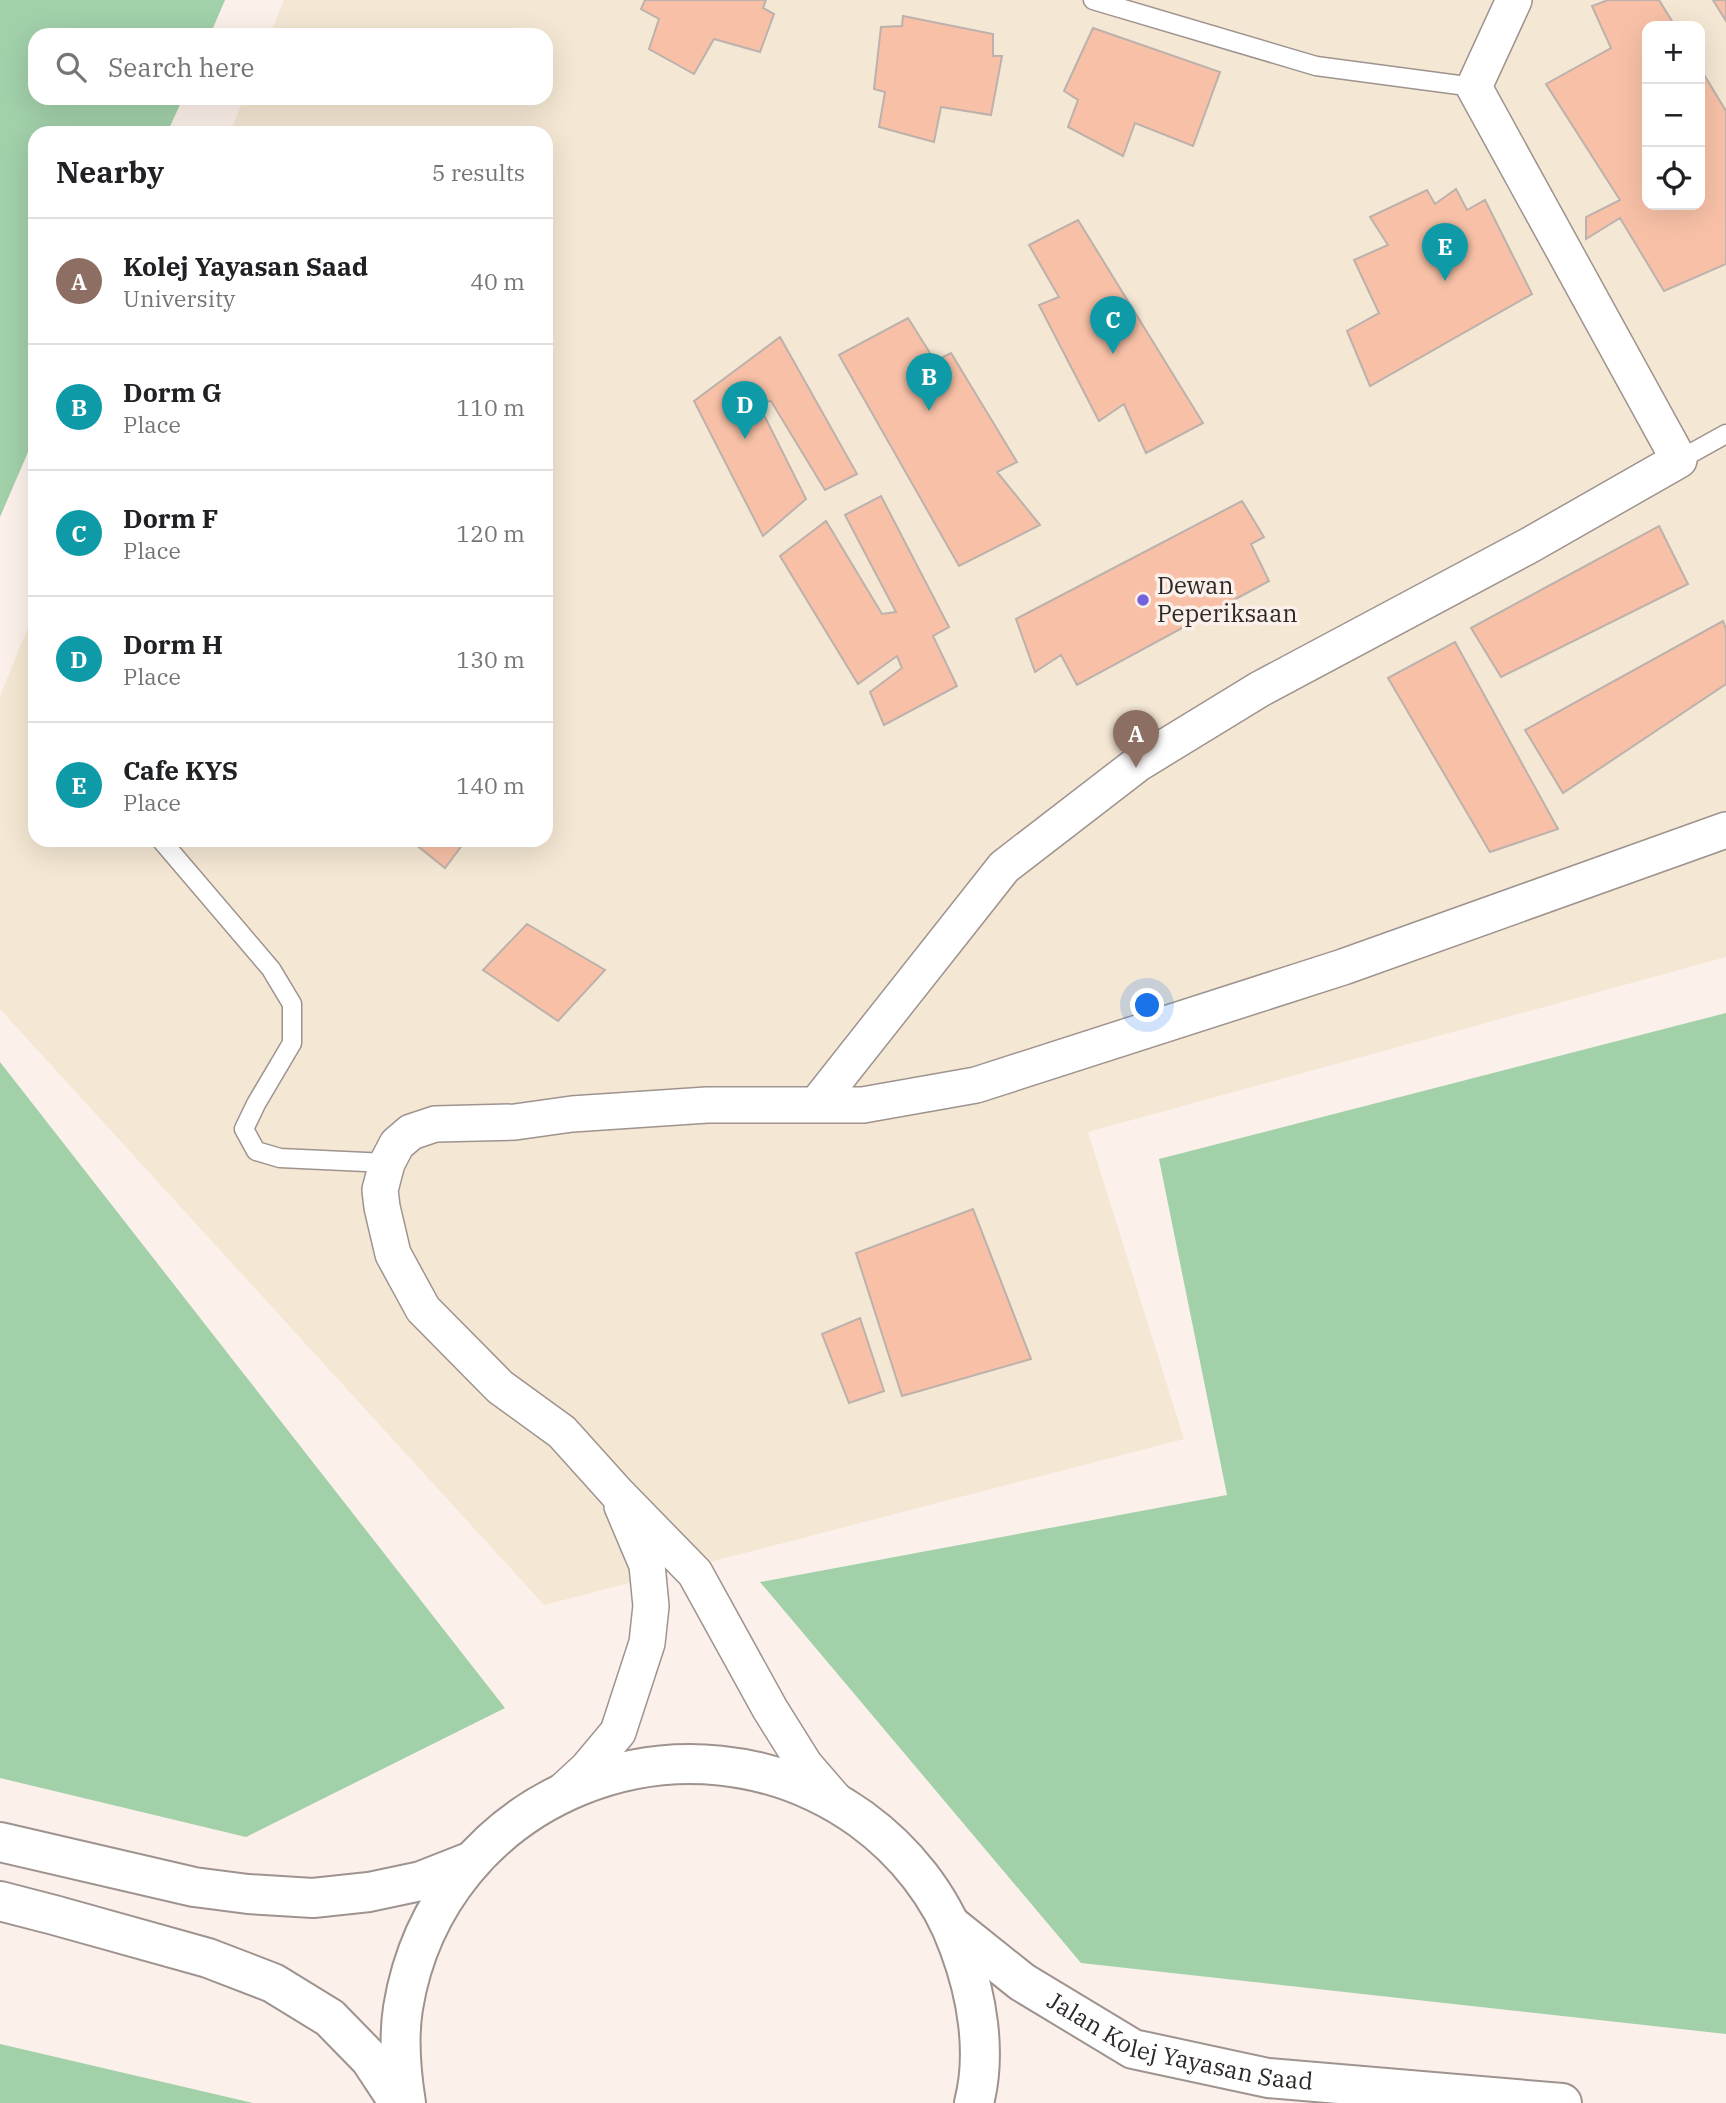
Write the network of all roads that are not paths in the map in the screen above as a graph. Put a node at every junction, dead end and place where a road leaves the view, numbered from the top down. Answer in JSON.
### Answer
{"nodes":[{"id":1,"x":1093,"y":0,"type":"edge"},
{"id":2,"x":1514,"y":0,"type":"edge"},
{"id":3,"x":1474,"y":87,"type":"junction"},
{"id":4,"x":1726,"y":434,"type":"edge"},
{"id":5,"x":1679,"y":460,"type":"junction"},
{"id":6,"x":1726,"y":830,"type":"edge"},
{"id":7,"x":168,"y":847,"type":"edge"},
{"id":8,"x":816,"y":1105,"type":"junction"},
{"id":9,"x":387,"y":1163,"type":"junction"},
{"id":10,"x":616,"y":1492,"type":"junction"},
{"id":11,"x":562,"y":1792,"type":"junction"},
{"id":12,"x":837,"y":1802,"type":"junction"},
{"id":13,"x":0,"y":1842,"type":"edge"},
{"id":14,"x":472,"y":1861,"type":"junction"},
{"id":15,"x":0,"y":1901,"type":"edge"},
{"id":16,"x":952,"y":1926,"type":"junction"},
{"id":17,"x":399,"y":2103,"type":"edge"},
{"id":18,"x":406,"y":2103,"type":"edge"},
{"id":19,"x":974,"y":2103,"type":"edge"},
{"id":20,"x":1562,"y":2103,"type":"edge"}],
"edges":[{"from":1,"to":3,"type":"lane"},
{"from":2,"to":3,"type":"street"},
{"from":3,"to":5,"type":"street"},
{"from":4,"to":5,"type":"lane"},
{"from":5,"to":8,"type":"street"},
{"from":6,"to":8,"type":"street"},
{"from":7,"to":9,"type":"lane"},
{"from":8,"to":9,"type":"street"},
{"from":9,"to":10,"type":"street"},
{"from":10,"to":11,"type":"street"},
{"from":10,"to":12,"type":"street"},
{"from":11,"to":12,"type":"street"},
{"from":11,"to":14,"type":"street"},
{"from":12,"to":16,"type":"street"},
{"from":13,"to":14,"type":"street"},
{"from":14,"to":18,"type":"street"},
{"from":15,"to":17,"type":"street"},
{"from":16,"to":19,"type":"street"},
{"from":16,"to":20,"type":"street","name":"Jalan Kolej Yayasan Saad"}]}
